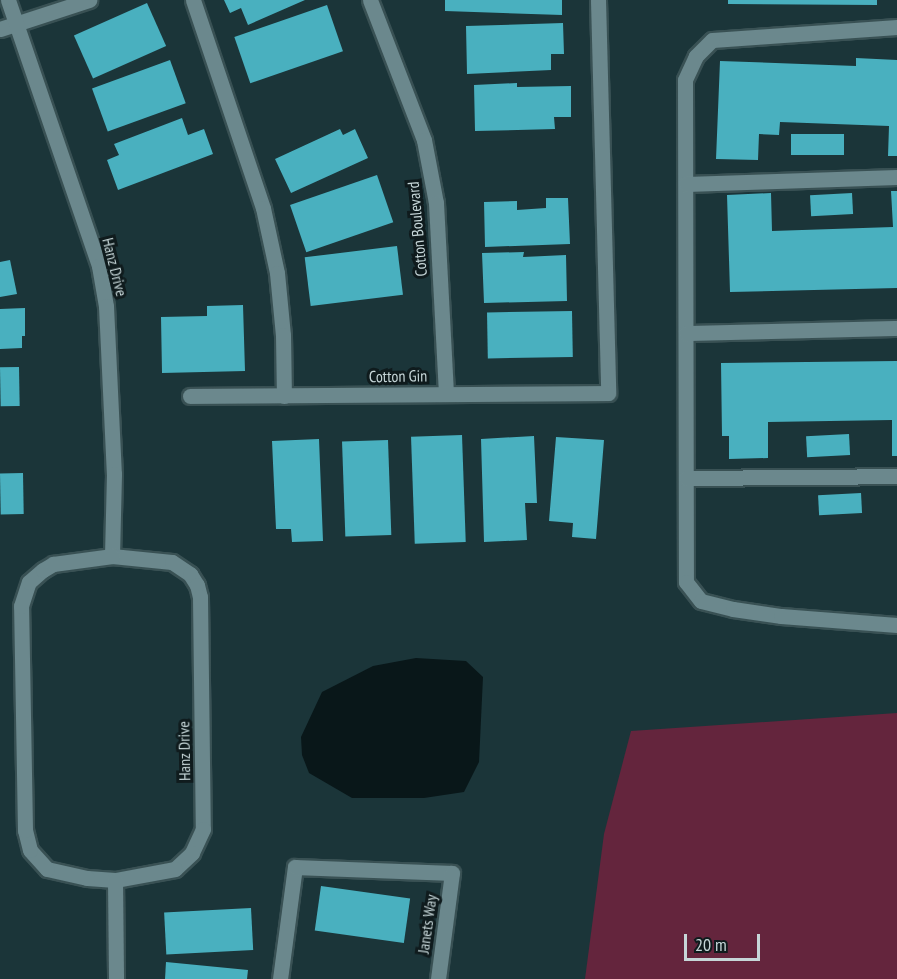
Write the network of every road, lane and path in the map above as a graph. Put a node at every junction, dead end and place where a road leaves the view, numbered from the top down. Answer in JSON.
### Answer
{"nodes":[{"id":1,"x":8,"y":0,"type":"edge"},
{"id":2,"x":89,"y":0,"type":"edge"},
{"id":3,"x":193,"y":0,"type":"edge"},
{"id":4,"x":370,"y":0,"type":"edge"},
{"id":5,"x":598,"y":0,"type":"edge"},
{"id":6,"x":16,"y":24,"type":"junction"},
{"id":7,"x":897,"y":27,"type":"edge"},
{"id":8,"x":0,"y":29,"type":"edge"},
{"id":9,"x":897,"y":177,"type":"edge"},
{"id":10,"x":686,"y":184,"type":"junction"},
{"id":11,"x":897,"y":328,"type":"edge"},
{"id":12,"x":686,"y":333,"type":"junction"},
{"id":13,"x":446,"y":394,"type":"junction"},
{"id":14,"x":189,"y":396,"type":"dead end"},
{"id":15,"x":284,"y":396,"type":"junction"},
{"id":16,"x":897,"y":476,"type":"edge"},
{"id":17,"x":686,"y":478,"type":"junction"},
{"id":18,"x":112,"y":556,"type":"junction"},
{"id":19,"x":897,"y":625,"type":"edge"},
{"id":20,"x":115,"y":880,"type":"junction"},
{"id":21,"x":116,"y":979,"type":"edge"},
{"id":22,"x":280,"y":979,"type":"edge"},
{"id":23,"x":438,"y":979,"type":"edge"}],
"edges":[{"from":1,"to":6,"type":"street","name":"Hanz Drive"},
{"from":2,"to":6,"type":"street"},
{"from":3,"to":15,"type":"street"},
{"from":4,"to":13,"type":"street","name":"Cotton Boulevard"},
{"from":5,"to":13,"type":"street","name":"Cotton Gin"},
{"from":6,"to":8,"type":"street"},
{"from":6,"to":18,"type":"street","name":"Hanz Drive"},
{"from":7,"to":10,"type":"street"},
{"from":9,"to":10,"type":"street"},
{"from":10,"to":12,"type":"street"},
{"from":11,"to":12,"type":"street"},
{"from":12,"to":17,"type":"street"},
{"from":13,"to":15,"type":"street","name":"Cotton Gin"},
{"from":14,"to":15,"type":"street","name":"Cotton Gin"},
{"from":16,"to":17,"type":"street"},
{"from":17,"to":19,"type":"street"},
{"from":18,"to":20,"type":"street","name":"Hanz Drive"},
{"from":18,"to":20,"type":"street","name":"Hanz Drive"},
{"from":20,"to":21,"type":"street"},
{"from":22,"to":23,"type":"street","name":"Janets Way"}]}
